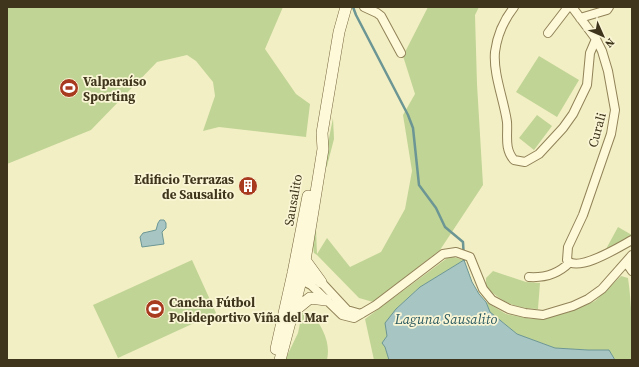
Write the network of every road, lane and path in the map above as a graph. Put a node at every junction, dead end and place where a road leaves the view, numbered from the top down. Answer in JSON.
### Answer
{"nodes":[{"id":1,"x":364,"y":7,"type":"edge"},
{"id":2,"x":514,"y":7,"type":"edge"},
{"id":3,"x":568,"y":7,"type":"edge"},
{"id":4,"x":572,"y":7,"type":"edge"},
{"id":5,"x":609,"y":7,"type":"edge"},
{"id":6,"x":346,"y":8,"type":"edge"},
{"id":7,"x":580,"y":18,"type":"junction"},
{"id":8,"x":548,"y":33,"type":"dead end"},
{"id":9,"x":596,"y":39,"type":"junction"},
{"id":10,"x":400,"y":53,"type":"dead end"},
{"id":11,"x":322,"y":133,"type":"junction"},
{"id":12,"x":632,"y":240,"type":"edge"},
{"id":13,"x":632,"y":255,"type":"edge"},
{"id":14,"x":305,"y":260,"type":"junction"},
{"id":15,"x":626,"y":262,"type":"junction"},
{"id":16,"x":569,"y":263,"type":"junction"},
{"id":17,"x":632,"y":271,"type":"edge"},
{"id":18,"x":299,"y":275,"type":"junction"},
{"id":19,"x":529,"y":277,"type":"dead end"},
{"id":20,"x":321,"y":282,"type":"junction"},
{"id":21,"x":326,"y":300,"type":"junction"},
{"id":22,"x":294,"y":311,"type":"junction"},
{"id":23,"x":361,"y":314,"type":"junction"},
{"id":24,"x":273,"y":360,"type":"edge"},
{"id":25,"x":280,"y":360,"type":"edge"}],
"edges":[{"from":1,"to":10,"type":"street"},
{"from":2,"to":9,"type":"street"},
{"from":3,"to":8,"type":"street"},
{"from":4,"to":7,"type":"street","name":"Curali"},
{"from":5,"to":7,"type":"street"},
{"from":6,"to":11,"type":"main road","name":"Sausalito"},
{"from":7,"to":9,"type":"street","name":"Curali"},
{"from":9,"to":16,"type":"street","name":"Curali"},
{"from":11,"to":14,"type":"main road","name":"Sausalito"},
{"from":11,"to":18,"type":"main road","name":"Sausalito"},
{"from":12,"to":16,"type":"street"},
{"from":13,"to":15,"type":"street"},
{"from":14,"to":18,"type":"main road","name":"Sausalito"},
{"from":14,"to":20,"type":"main road"},
{"from":15,"to":17,"type":"street"},
{"from":15,"to":23,"type":"street"},
{"from":16,"to":19,"type":"street"},
{"from":18,"to":20,"type":"street"},
{"from":18,"to":21,"type":"street"},
{"from":18,"to":22,"type":"main road"},
{"from":18,"to":24,"type":"main road"},
{"from":20,"to":23,"type":"street"},
{"from":21,"to":22,"type":"main road"},
{"from":21,"to":23,"type":"street"},
{"from":22,"to":25,"type":"main road"}]}
